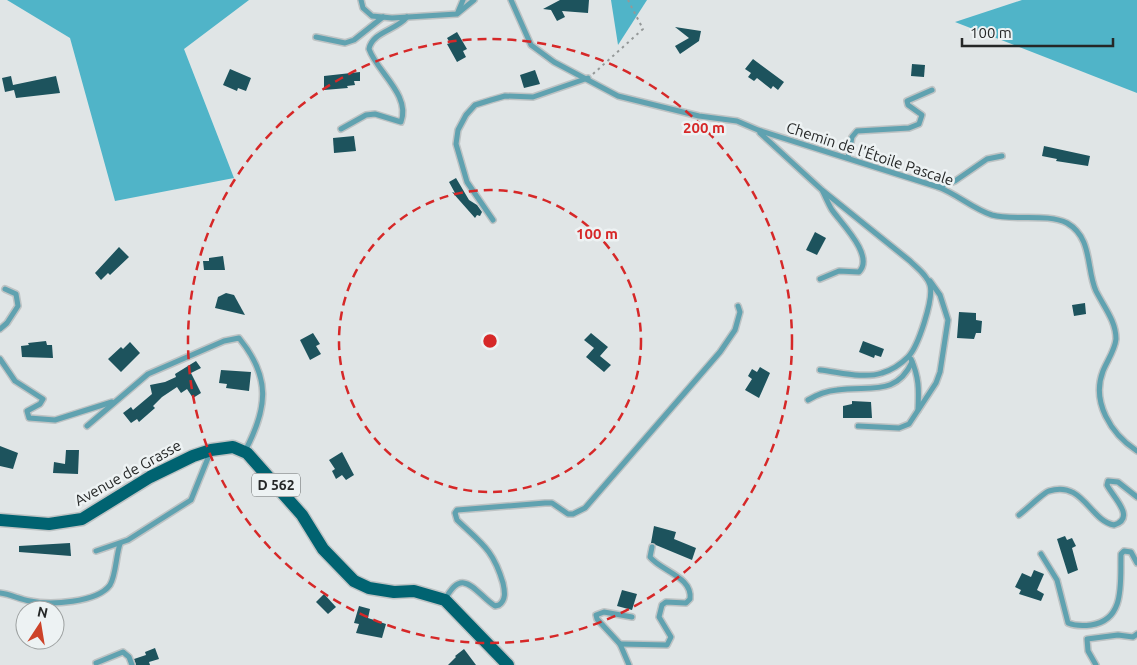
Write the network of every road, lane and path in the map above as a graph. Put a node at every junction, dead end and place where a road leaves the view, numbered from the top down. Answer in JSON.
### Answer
{"nodes":[{"id":1,"x":361,"y":0,"type":"edge"},
{"id":2,"x":463,"y":0,"type":"edge"},
{"id":3,"x":474,"y":0,"type":"edge"},
{"id":4,"x":511,"y":0,"type":"edge"},
{"id":5,"x":628,"y":0,"type":"edge"},
{"id":6,"x":457,"y":14,"type":"junction"},
{"id":7,"x":383,"y":17,"type":"junction"},
{"id":8,"x":407,"y":17,"type":"junction"},
{"id":9,"x":316,"y":37,"type":"dead end"},
{"id":10,"x":588,"y":78,"type":"junction"},
{"id":11,"x":932,"y":90,"type":"dead end"},
{"id":12,"x":341,"y":129,"type":"dead end"},
{"id":13,"x":758,"y":130,"type":"junction"},
{"id":14,"x":1002,"y":156,"type":"dead end"},
{"id":15,"x":848,"y":158,"type":"junction"},
{"id":16,"x":938,"y":187,"type":"junction"},
{"id":17,"x":822,"y":190,"type":"junction"},
{"id":18,"x":494,"y":220,"type":"dead end"},
{"id":19,"x":923,"y":273,"type":"junction"},
{"id":20,"x":820,"y":279,"type":"dead end"},
{"id":21,"x":5,"y":289,"type":"dead end"},
{"id":22,"x":738,"y":306,"type":"dead end"},
{"id":23,"x":0,"y":328,"type":"edge"},
{"id":24,"x":910,"y":356,"type":"junction"},
{"id":25,"x":0,"y":359,"type":"edge"},
{"id":26,"x":912,"y":362,"type":"junction"},
{"id":27,"x":820,"y":370,"type":"dead end"},
{"id":28,"x":808,"y":400,"type":"dead end"},
{"id":29,"x":115,"y":401,"type":"junction"},
{"id":30,"x":918,"y":413,"type":"junction"},
{"id":31,"x":87,"y":426,"type":"dead end"},
{"id":32,"x":858,"y":426,"type":"dead end"},
{"id":33,"x":211,"y":450,"type":"junction"},
{"id":34,"x":1137,"y":451,"type":"edge"},
{"id":35,"x":245,"y":452,"type":"junction"},
{"id":36,"x":1137,"y":497,"type":"edge"},
{"id":37,"x":1019,"y":515,"type":"dead end"},
{"id":38,"x":0,"y":520,"type":"edge"},
{"id":39,"x":120,"y":544,"type":"junction"},
{"id":40,"x":652,"y":547,"type":"dead end"},
{"id":41,"x":96,"y":551,"type":"dead end"},
{"id":42,"x":1041,"y":554,"type":"dead end"},
{"id":43,"x":1137,"y":563,"type":"edge"},
{"id":44,"x":0,"y":593,"type":"edge"},
{"id":45,"x":445,"y":600,"type":"junction"},
{"id":46,"x":632,"y":616,"type":"dead end"},
{"id":47,"x":1137,"y":634,"type":"edge"},
{"id":48,"x":620,"y":644,"type":"junction"},
{"id":49,"x":96,"y":663,"type":"dead end"},
{"id":50,"x":132,"y":665,"type":"edge"},
{"id":51,"x":508,"y":665,"type":"edge"},
{"id":52,"x":630,"y":665,"type":"edge"},
{"id":53,"x":1096,"y":665,"type":"edge"}],
"edges":[{"from":1,"to":7,"type":"lane"},
{"from":2,"to":6,"type":"lane"},
{"from":3,"to":6,"type":"lane"},
{"from":4,"to":10,"type":"lane","name":"Chemin de l'Étoile Pascale"},
{"from":5,"to":10,"type":"path"},
{"from":6,"to":8,"type":"lane"},
{"from":7,"to":8,"type":"lane"},
{"from":7,"to":9,"type":"lane"},
{"from":8,"to":12,"type":"lane"},
{"from":10,"to":13,"type":"lane","name":"Chemin de l'Étoile Pascale"},
{"from":10,"to":18,"type":"lane"},
{"from":11,"to":15,"type":"lane"},
{"from":13,"to":15,"type":"lane","name":"Chemin de l'Étoile Pascale"},
{"from":13,"to":17,"type":"lane"},
{"from":14,"to":16,"type":"lane"},
{"from":15,"to":16,"type":"lane","name":"Chemin de l'Étoile Pascale"},
{"from":16,"to":34,"type":"lane","name":"Chemin de l'Étoile Pascale"},
{"from":17,"to":19,"type":"lane"},
{"from":17,"to":20,"type":"lane"},
{"from":19,"to":24,"type":"lane"},
{"from":19,"to":30,"type":"lane"},
{"from":21,"to":23,"type":"lane"},
{"from":22,"to":45,"type":"lane"},
{"from":24,"to":26,"type":"lane"},
{"from":24,"to":27,"type":"lane"},
{"from":25,"to":29,"type":"lane"},
{"from":26,"to":28,"type":"lane"},
{"from":26,"to":30,"type":"lane"},
{"from":29,"to":31,"type":"lane"},
{"from":29,"to":35,"type":"lane"},
{"from":30,"to":32,"type":"lane"},
{"from":33,"to":35,"type":"main road","name":"Avenue de Grasse"},
{"from":33,"to":38,"type":"main road","name":"Avenue de Grasse"},
{"from":33,"to":39,"type":"lane"},
{"from":35,"to":45,"type":"main road","number":"D 562"},
{"from":36,"to":37,"type":"lane"},
{"from":39,"to":41,"type":"lane"},
{"from":39,"to":44,"type":"lane"},
{"from":40,"to":48,"type":"lane"},
{"from":42,"to":43,"type":"lane"},
{"from":45,"to":51,"type":"main road","number":"D 562"},
{"from":46,"to":48,"type":"lane"},
{"from":47,"to":53,"type":"lane"},
{"from":48,"to":52,"type":"lane"},
{"from":49,"to":50,"type":"lane"}]}
